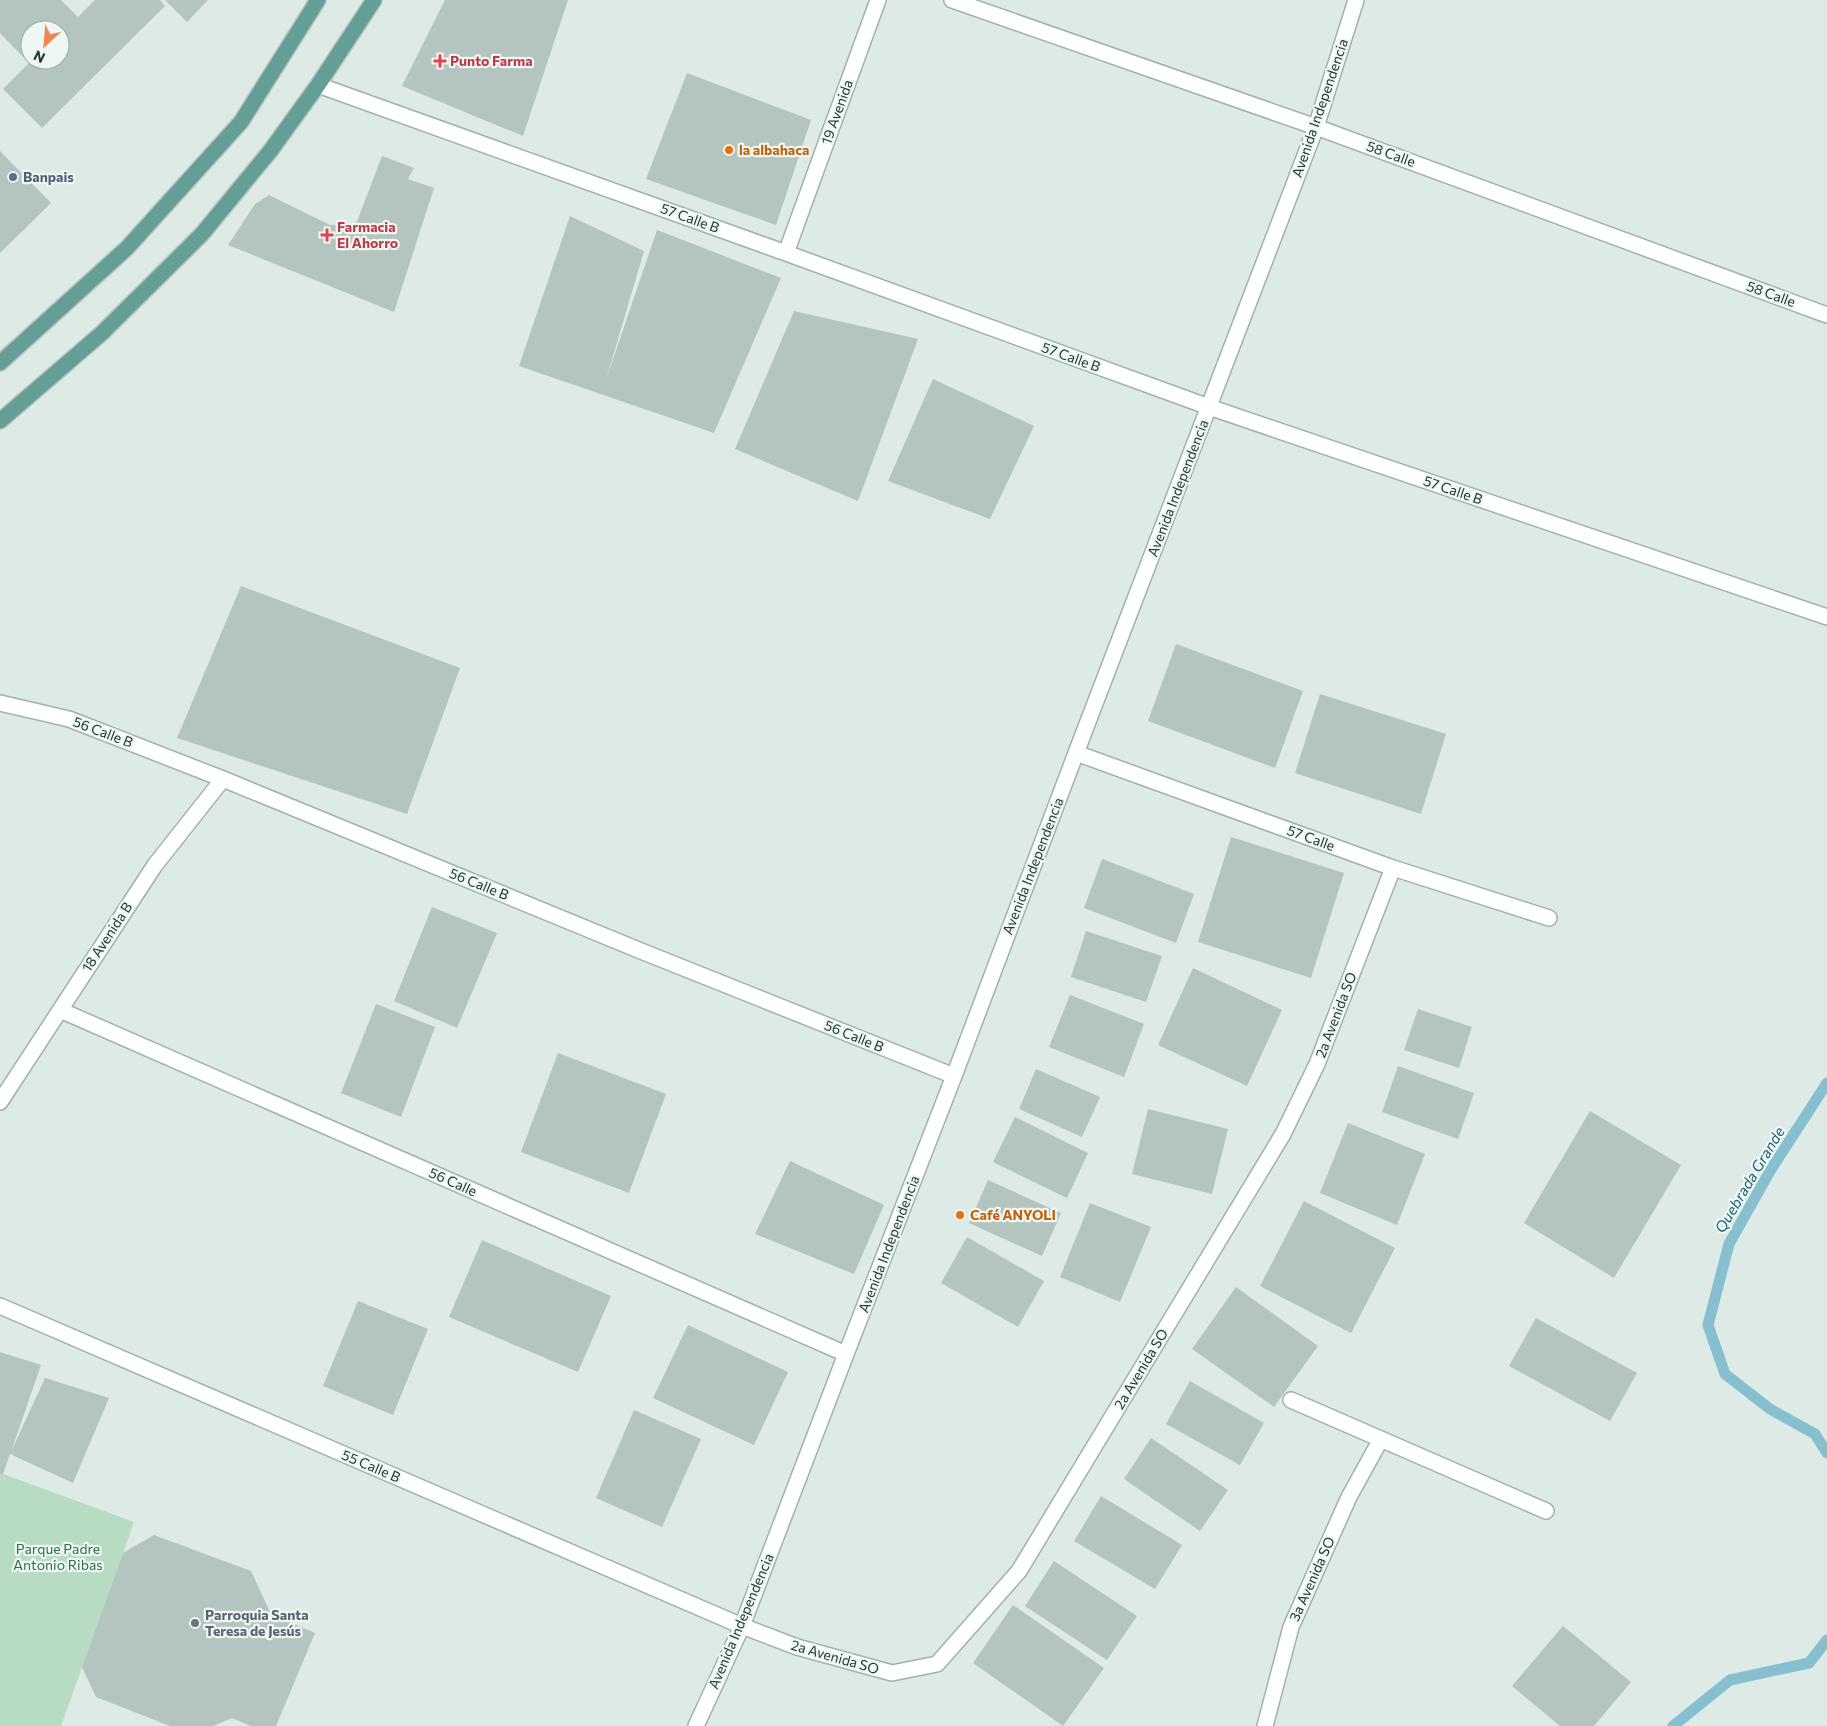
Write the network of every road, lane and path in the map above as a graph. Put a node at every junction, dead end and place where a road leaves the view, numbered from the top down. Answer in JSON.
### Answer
{"nodes":[{"id":1,"x":318,"y":0,"type":"edge"},
{"id":2,"x":374,"y":0,"type":"edge"},
{"id":3,"x":878,"y":0,"type":"edge"},
{"id":4,"x":952,"y":0,"type":"edge"},
{"id":5,"x":1356,"y":0,"type":"edge"},
{"id":6,"x":318,"y":85,"type":"junction"},
{"id":7,"x":1316,"y":127,"type":"junction"},
{"id":8,"x":786,"y":252,"type":"junction"},
{"id":9,"x":1827,"y":315,"type":"edge"},
{"id":10,"x":0,"y":363,"type":"edge"},
{"id":11,"x":1209,"y":407,"type":"junction"},
{"id":12,"x":0,"y":421,"type":"edge"},
{"id":13,"x":1827,"y":618,"type":"edge"},
{"id":14,"x":0,"y":703,"type":"edge"},
{"id":15,"x":1076,"y":753,"type":"junction"},
{"id":16,"x":223,"y":779,"type":"junction"},
{"id":17,"x":1393,"y":868,"type":"junction"},
{"id":18,"x":1549,"y":918,"type":"dead end"},
{"id":19,"x":60,"y":1010,"type":"junction"},
{"id":20,"x":954,"y":1076,"type":"junction"},
{"id":21,"x":0,"y":1102,"type":"edge"},
{"id":22,"x":0,"y":1306,"type":"edge"},
{"id":23,"x":846,"y":1354,"type":"junction"},
{"id":24,"x":1291,"y":1400,"type":"dead end"},
{"id":25,"x":1381,"y":1439,"type":"junction"},
{"id":26,"x":1546,"y":1512,"type":"dead end"},
{"id":27,"x":742,"y":1626,"type":"junction"},
{"id":28,"x":696,"y":1726,"type":"edge"},
{"id":29,"x":1266,"y":1726,"type":"edge"}],
"edges":[{"from":1,"to":10,"type":"main road"},
{"from":2,"to":6,"type":"main road"},
{"from":3,"to":8,"type":"street","name":"19 Avenida"},
{"from":4,"to":7,"type":"street","name":"58 Calle"},
{"from":5,"to":7,"type":"street","name":"Avenida Independencia"},
{"from":6,"to":8,"type":"street","name":"57 Calle B"},
{"from":6,"to":12,"type":"main road"},
{"from":7,"to":9,"type":"street","name":"58 Calle"},
{"from":7,"to":11,"type":"street","name":"Avenida Independencia"},
{"from":8,"to":11,"type":"street","name":"57 Calle B"},
{"from":11,"to":13,"type":"street","name":"57 Calle B"},
{"from":11,"to":15,"type":"street","name":"Avenida Independencia"},
{"from":14,"to":16,"type":"street","name":"56 Calle B"},
{"from":15,"to":17,"type":"street","name":"57 Calle"},
{"from":15,"to":20,"type":"street","name":"Avenida Independencia"},
{"from":16,"to":19,"type":"street","name":"18 Avenida B"},
{"from":16,"to":20,"type":"street","name":"56 Calle B"},
{"from":17,"to":18,"type":"street","name":"57 Calle"},
{"from":17,"to":27,"type":"street","name":"2a Avenida SO"},
{"from":19,"to":21,"type":"street","name":"18 Avenida B"},
{"from":19,"to":23,"type":"street","name":"56 Calle"},
{"from":20,"to":23,"type":"street","name":"Avenida Independencia"},
{"from":22,"to":27,"type":"street","name":"55 Calle B"},
{"from":23,"to":27,"type":"street","name":"Avenida Independencia"},
{"from":24,"to":25,"type":"street"},
{"from":25,"to":26,"type":"street"},
{"from":25,"to":29,"type":"street","name":"3a Avenida SO"},
{"from":27,"to":28,"type":"street","name":"Avenida Independencia"}]}
